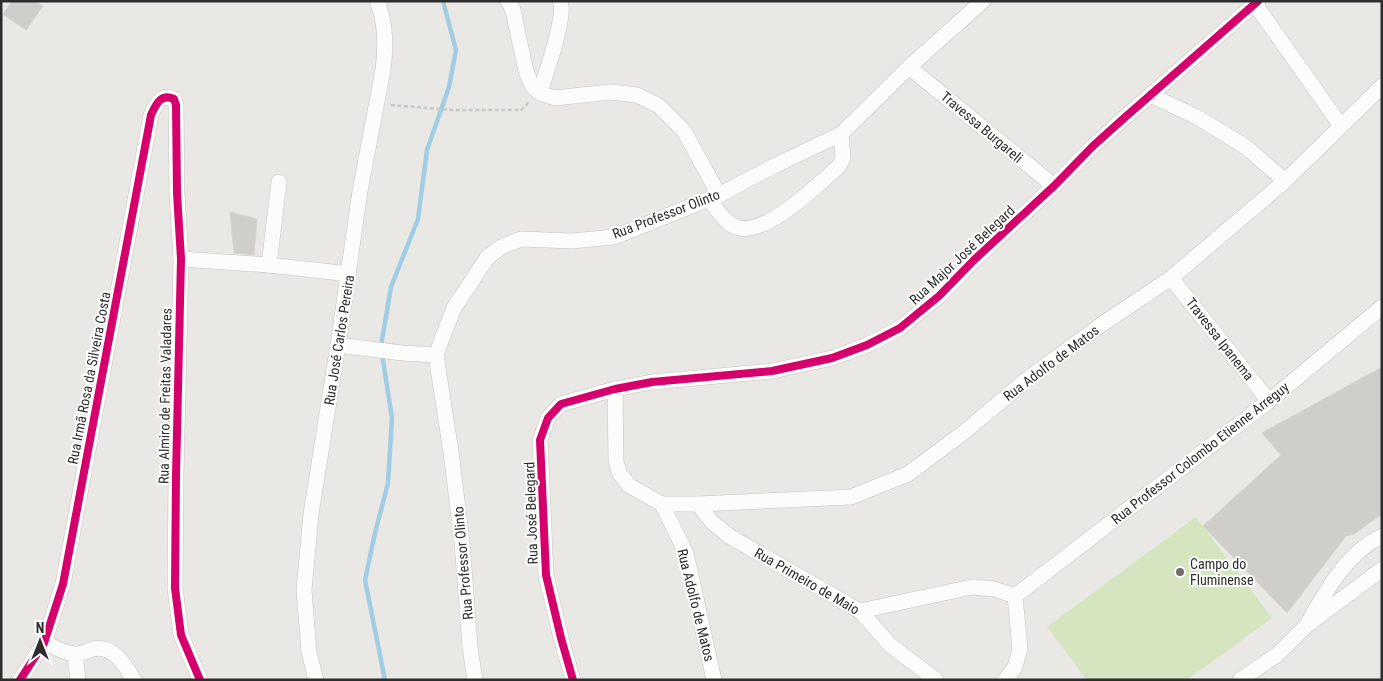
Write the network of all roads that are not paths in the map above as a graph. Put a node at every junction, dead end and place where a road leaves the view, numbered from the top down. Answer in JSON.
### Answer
{"nodes":[{"id":1,"x":377,"y":1,"type":"edge"},
{"id":2,"x":508,"y":1,"type":"edge"},
{"id":3,"x":560,"y":1,"type":"edge"},
{"id":4,"x":983,"y":1,"type":"edge"},
{"id":5,"x":1256,"y":2,"type":"edge"},
{"id":6,"x":910,"y":67,"type":"junction"},
{"id":7,"x":1382,"y":86,"type":"edge"},
{"id":8,"x":540,"y":93,"type":"junction"},
{"id":9,"x":1150,"y":95,"type":"junction"},
{"id":10,"x":176,"y":110,"type":"joint"},
{"id":11,"x":1341,"y":126,"type":"junction"},
{"id":12,"x":841,"y":134,"type":"junction"},
{"id":13,"x":1285,"y":181,"type":"junction"},
{"id":14,"x":280,"y":182,"type":"dead end"},
{"id":15,"x":1054,"y":186,"type":"junction"},
{"id":16,"x":714,"y":197,"type":"junction"},
{"id":17,"x":181,"y":259,"type":"junction"},
{"id":18,"x":269,"y":265,"type":"junction"},
{"id":19,"x":349,"y":274,"type":"junction"},
{"id":20,"x":1172,"y":278,"type":"junction"},
{"id":21,"x":1382,"y":307,"type":"edge"},
{"id":22,"x":338,"y":345,"type":"junction"},
{"id":23,"x":436,"y":355,"type":"junction"},
{"id":24,"x":615,"y":389,"type":"junction"},
{"id":25,"x":1269,"y":401,"type":"junction"},
{"id":26,"x":662,"y":504,"type":"junction"},
{"id":27,"x":698,"y":504,"type":"junction"},
{"id":28,"x":1382,"y":536,"type":"edge"},
{"id":29,"x":1382,"y":569,"type":"edge"},
{"id":30,"x":1015,"y":596,"type":"junction"},
{"id":31,"x":860,"y":611,"type":"junction"},
{"id":32,"x":1306,"y":626,"type":"junction"},
{"id":33,"x":44,"y":643,"type":"junction"},
{"id":34,"x":75,"y":655,"type":"junction"},
{"id":35,"x":20,"y":680,"type":"edge"},
{"id":36,"x":78,"y":680,"type":"edge"},
{"id":37,"x":134,"y":680,"type":"edge"},
{"id":38,"x":200,"y":680,"type":"edge"},
{"id":39,"x":316,"y":680,"type":"edge"},
{"id":40,"x":474,"y":680,"type":"edge"},
{"id":41,"x":573,"y":680,"type":"edge"},
{"id":42,"x":714,"y":680,"type":"edge"},
{"id":43,"x":936,"y":680,"type":"edge"},
{"id":44,"x":1005,"y":680,"type":"edge"},
{"id":45,"x":1240,"y":680,"type":"edge"}],
"edges":[{"from":1,"to":19,"type":"street","name":"Rua José Carlos Pereira"},
{"from":2,"to":8,"type":"street"},
{"from":3,"to":8,"type":"street"},
{"from":4,"to":6,"type":"street","name":"Rua Professor Olinto"},
{"from":5,"to":9,"type":"street","name":"Rua Major José Belegard"},
{"from":5,"to":11,"type":"street"},
{"from":6,"to":12,"type":"street","name":"Rua Professor Olinto"},
{"from":6,"to":15,"type":"street","name":"Travessa Burgareli"},
{"from":7,"to":11,"type":"street","name":"Rua Adolfo de Matos"},
{"from":8,"to":16,"type":"street"},
{"from":9,"to":13,"type":"street"},
{"from":9,"to":15,"type":"street","name":"Rua Major José Belegard"},
{"from":10,"to":17,"type":"street","name":"Rua Almiro de Freitas Valadares"},
{"from":10,"to":33,"type":"street","name":"Rua Irmã Rosa da Silveira Costa"},
{"from":11,"to":13,"type":"street","name":"Rua Adolfo de Matos"},
{"from":12,"to":16,"type":"street","name":"Rua Professor Olinto"},
{"from":12,"to":16,"type":"street"},
{"from":13,"to":20,"type":"street","name":"Rua Adolfo de Matos"},
{"from":14,"to":18,"type":"street"},
{"from":15,"to":24,"type":"street","name":"Rua Major José Belegard"},
{"from":16,"to":23,"type":"street","name":"Rua Professor Olinto"},
{"from":17,"to":18,"type":"street"},
{"from":17,"to":38,"type":"street","name":"Rua Almiro de Freitas Valadares"},
{"from":18,"to":19,"type":"street"},
{"from":19,"to":22,"type":"street","name":"Rua José Carlos Pereira"},
{"from":20,"to":25,"type":"street","name":"Travessa Ipanema"},
{"from":20,"to":27,"type":"street","name":"Rua Adolfo de Matos"},
{"from":21,"to":25,"type":"street","name":"Rua Professor Colombo Etienne Arreguy"},
{"from":22,"to":23,"type":"street"},
{"from":22,"to":39,"type":"street","name":"Rua José Carlos Pereira"},
{"from":23,"to":40,"type":"street","name":"Rua Professor Olinto"},
{"from":24,"to":26,"type":"street","name":"Rua Adolfo de Matos"},
{"from":24,"to":41,"type":"street","name":"Rua José Belegard"},
{"from":25,"to":30,"type":"street","name":"Rua Professor Colombo Etienne Arreguy"},
{"from":26,"to":27,"type":"street","name":"Rua Adolfo de Matos"},
{"from":26,"to":42,"type":"street","name":"Rua Adolfo de Matos"},
{"from":27,"to":31,"type":"street","name":"Rua Primeiro de Maio"},
{"from":28,"to":32,"type":"street"},
{"from":29,"to":32,"type":"street"},
{"from":30,"to":31,"type":"street"},
{"from":30,"to":44,"type":"street"},
{"from":31,"to":43,"type":"street","name":"Rua Primeiro de Maio"},
{"from":32,"to":45,"type":"street"},
{"from":33,"to":34,"type":"street"},
{"from":33,"to":35,"type":"street","name":"Rua Irmã Rosa da Silveira Costa"},
{"from":34,"to":36,"type":"street"},
{"from":34,"to":37,"type":"street"}]}
